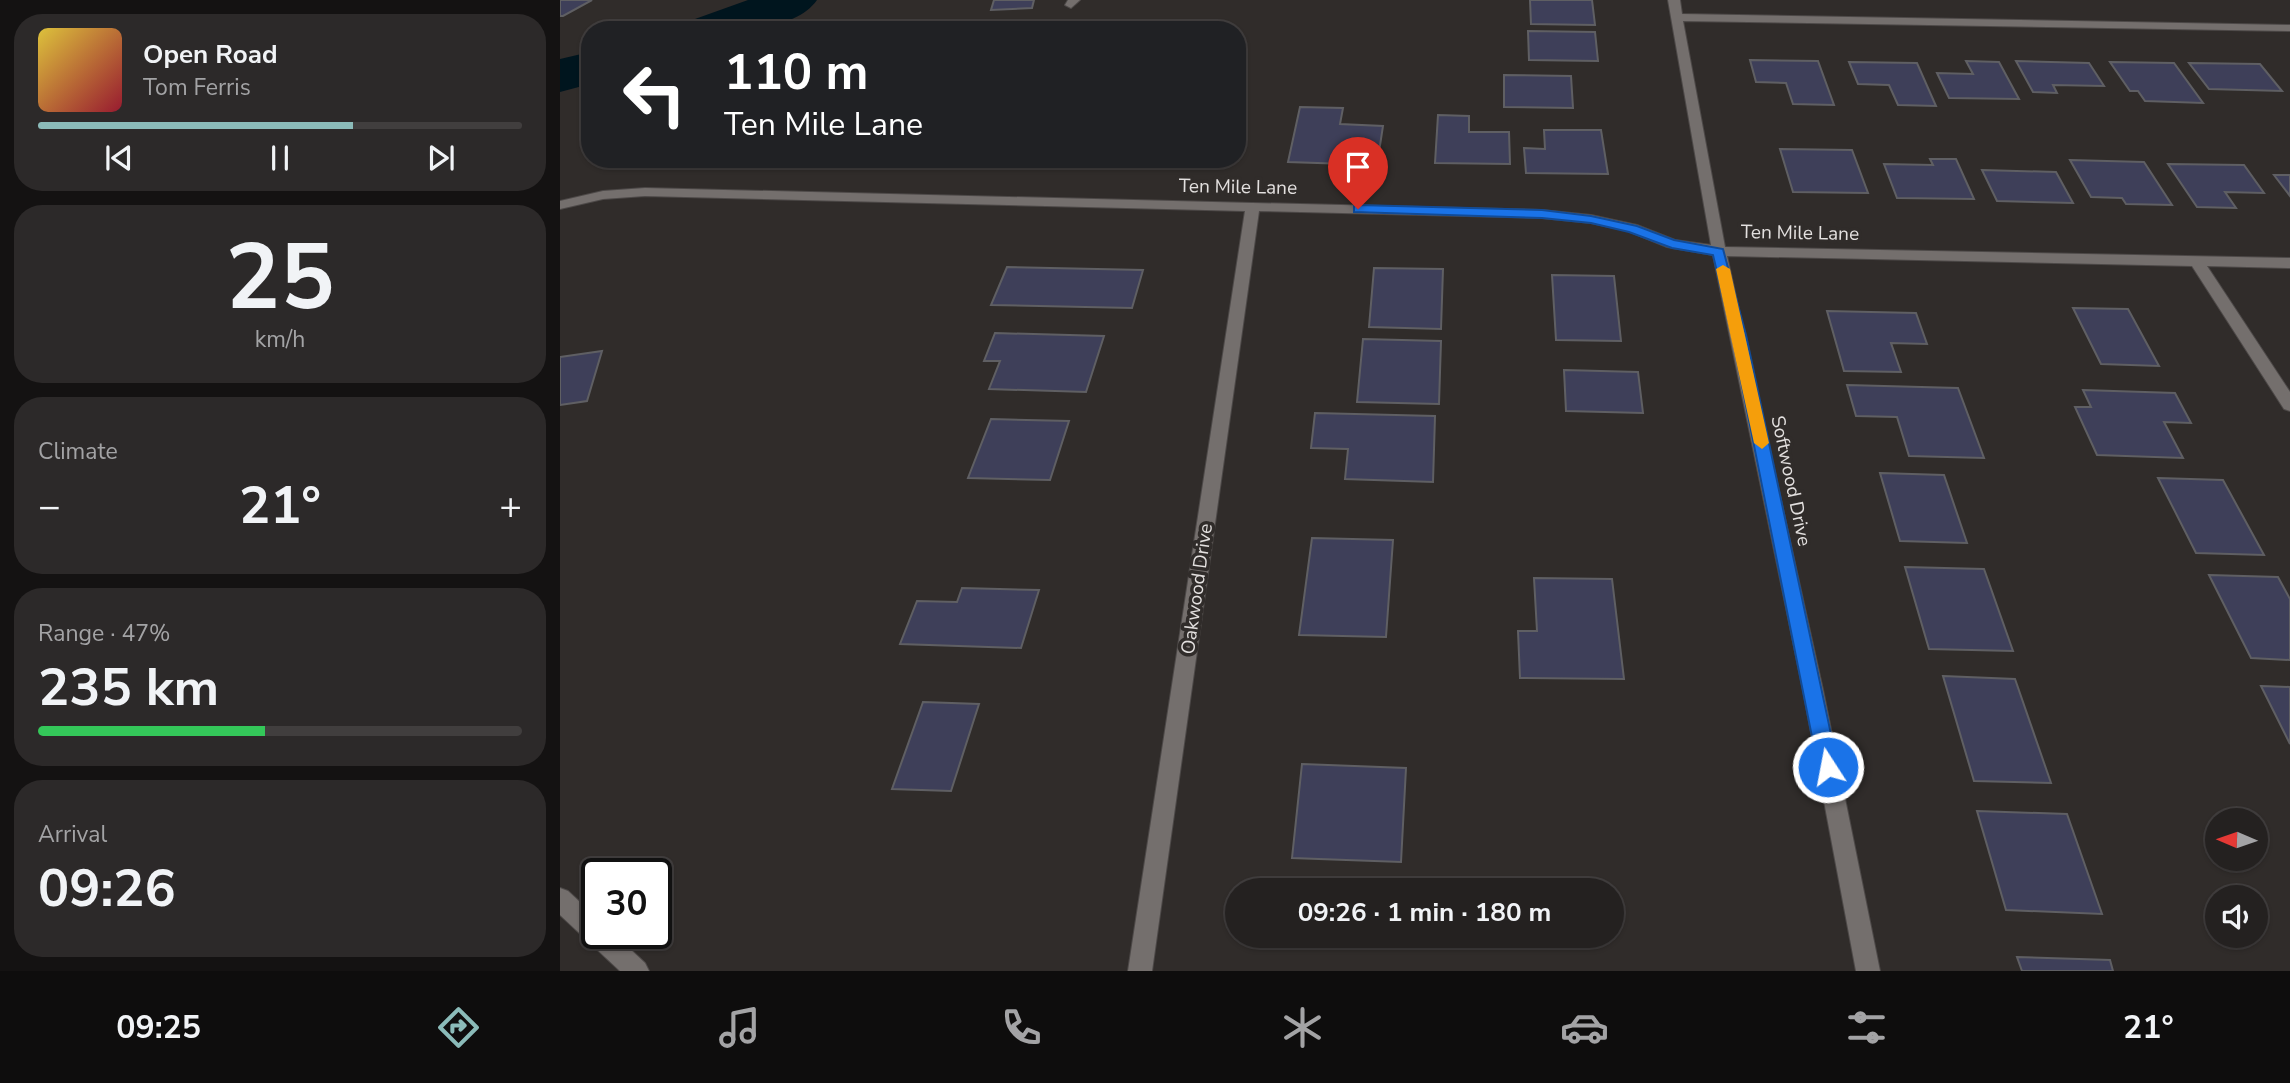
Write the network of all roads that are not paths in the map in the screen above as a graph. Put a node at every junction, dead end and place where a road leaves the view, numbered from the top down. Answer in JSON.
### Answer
{"nodes":[{"id":1,"x":1676,"y":8,"type":"edge"},
{"id":2,"x":2290,"y":28,"type":"edge"},
{"id":3,"x":560,"y":205,"type":"edge"},
{"id":4,"x":1253,"y":206,"type":"junction"},
{"id":5,"x":1719,"y":251,"type":"junction"},
{"id":6,"x":2197,"y":262,"type":"junction"},
{"id":7,"x":2290,"y":263,"type":"edge"},
{"id":8,"x":2290,"y":405,"type":"edge"},
{"id":9,"x":560,"y":899,"type":"edge"},
{"id":10,"x":637,"y":971,"type":"edge"},
{"id":11,"x":1140,"y":971,"type":"edge"},
{"id":12,"x":1868,"y":971,"type":"edge"}],
"edges":[{"from":1,"to":2,"type":"street"},
{"from":1,"to":5,"type":"street","name":"Softwood Drive"},
{"from":3,"to":4,"type":"street","name":"Ten Mile Lane"},
{"from":4,"to":5,"type":"street","name":"Ten Mile Lane"},
{"from":4,"to":11,"type":"street","name":"Oakwood Drive"},
{"from":5,"to":6,"type":"street","name":"Ten Mile Lane"},
{"from":5,"to":12,"type":"street","name":"Softwood Drive"},
{"from":6,"to":7,"type":"street","name":"Ten Mile Lane"},
{"from":6,"to":8,"type":"street"},
{"from":9,"to":10,"type":"street"}]}
